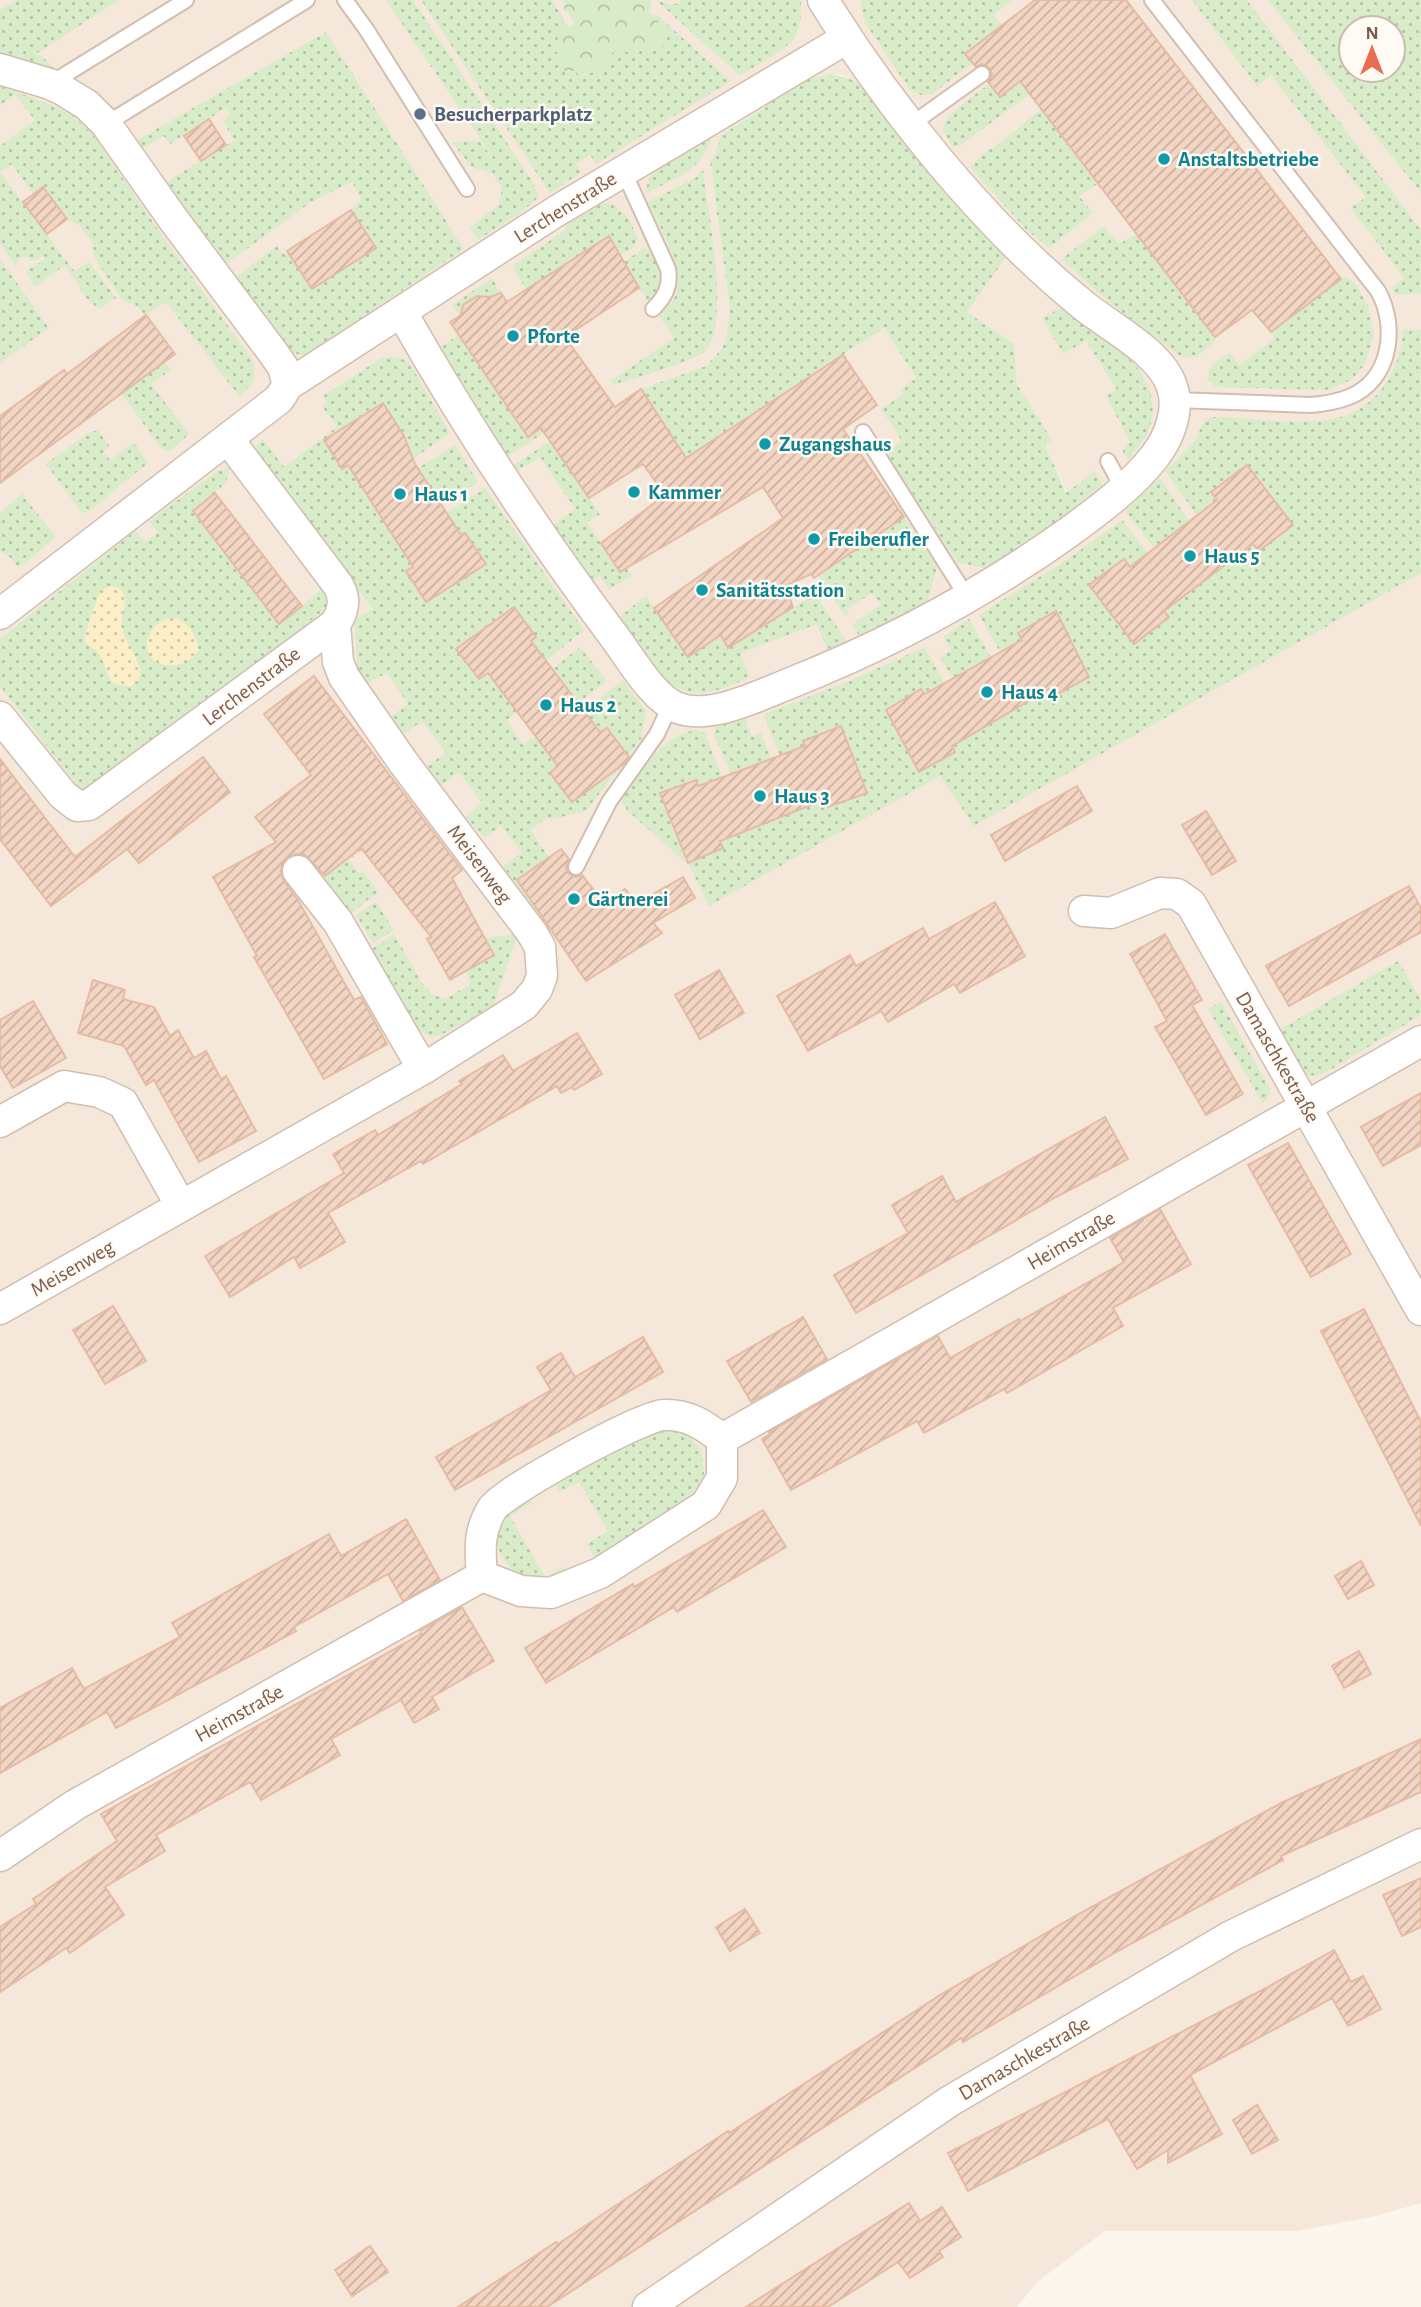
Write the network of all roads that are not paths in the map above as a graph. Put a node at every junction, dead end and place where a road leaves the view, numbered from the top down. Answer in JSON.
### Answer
{"nodes":[{"id":1,"x":186,"y":0,"type":"edge"},
{"id":2,"x":307,"y":0,"type":"edge"},
{"id":3,"x":345,"y":0,"type":"edge"},
{"id":4,"x":1152,"y":0,"type":"edge"},
{"id":5,"x":828,"y":2,"type":"edge"},
{"id":6,"x":846,"y":38,"type":"junction"},
{"id":7,"x":0,"y":69,"type":"edge"},
{"id":8,"x":982,"y":74,"type":"dead end"},
{"id":9,"x":50,"y":84,"type":"junction"},
{"id":10,"x":106,"y":124,"type":"junction"},
{"id":11,"x":912,"y":124,"type":"junction"},
{"id":12,"x":623,"y":170,"type":"junction"},
{"id":13,"x":467,"y":189,"type":"dead end"},
{"id":14,"x":653,"y":309,"type":"dead end"},
{"id":15,"x":402,"y":313,"type":"junction"},
{"id":16,"x":288,"y":385,"type":"junction"},
{"id":17,"x":1175,"y":400,"type":"junction"},
{"id":18,"x":863,"y":432,"type":"dead end"},
{"id":19,"x":228,"y":439,"type":"junction"},
{"id":20,"x":1108,"y":461,"type":"dead end"},
{"id":21,"x":1123,"y":489,"type":"junction"},
{"id":22,"x":967,"y":597,"type":"junction"},
{"id":23,"x":0,"y":614,"type":"edge"},
{"id":24,"x":335,"y":624,"type":"junction"},
{"id":25,"x":671,"y":704,"type":"junction"},
{"id":26,"x":0,"y":717,"type":"edge"},
{"id":27,"x":576,"y":867,"type":"dead end"},
{"id":28,"x":298,"y":871,"type":"dead end"},
{"id":29,"x":1084,"y":911,"type":"dead end"},
{"id":30,"x":1421,"y":1041,"type":"edge"},
{"id":31,"x":423,"y":1069,"type":"junction"},
{"id":32,"x":1306,"y":1106,"type":"junction"},
{"id":33,"x":0,"y":1122,"type":"edge"},
{"id":34,"x":181,"y":1206,"type":"junction"},
{"id":35,"x":0,"y":1309,"type":"edge"},
{"id":36,"x":1421,"y":1310,"type":"edge"},
{"id":37,"x":722,"y":1439,"type":"junction"},
{"id":38,"x":482,"y":1576,"type":"junction"},
{"id":39,"x":1421,"y":1844,"type":"edge"},
{"id":40,"x":0,"y":1856,"type":"edge"},
{"id":41,"x":648,"y":2307,"type":"edge"}],
"edges":[{"from":1,"to":9,"type":"lane"},
{"from":2,"to":10,"type":"lane"},
{"from":3,"to":13,"type":"lane"},
{"from":4,"to":17,"type":"lane"},
{"from":5,"to":6,"type":"street"},
{"from":6,"to":11,"type":"street"},
{"from":6,"to":12,"type":"street","name":"Lerchenstraße"},
{"from":7,"to":9,"type":"street"},
{"from":8,"to":11,"type":"lane"},
{"from":9,"to":10,"type":"street"},
{"from":10,"to":16,"type":"street"},
{"from":11,"to":17,"type":"street"},
{"from":12,"to":14,"type":"lane"},
{"from":12,"to":15,"type":"street","name":"Lerchenstraße"},
{"from":15,"to":16,"type":"street","name":"Lerchenstraße"},
{"from":15,"to":25,"type":"street"},
{"from":16,"to":19,"type":"street","name":"Lerchenstraße"},
{"from":17,"to":21,"type":"street"},
{"from":18,"to":22,"type":"lane"},
{"from":19,"to":23,"type":"street","name":"Lerchenstraße"},
{"from":19,"to":24,"type":"street"},
{"from":20,"to":21,"type":"lane"},
{"from":21,"to":22,"type":"street"},
{"from":22,"to":25,"type":"street"},
{"from":24,"to":26,"type":"street","name":"Lerchenstraße"},
{"from":24,"to":31,"type":"street","name":"Meisenweg"},
{"from":25,"to":27,"type":"lane"},
{"from":28,"to":31,"type":"street"},
{"from":29,"to":32,"type":"street","name":"Damaschkestraße"},
{"from":30,"to":32,"type":"street","name":"Heimstraße"},
{"from":31,"to":34,"type":"street","name":"Meisenweg"},
{"from":32,"to":36,"type":"street","name":"Damaschkestraße"},
{"from":32,"to":37,"type":"street","name":"Heimstraße"},
{"from":33,"to":34,"type":"street"},
{"from":34,"to":35,"type":"street","name":"Meisenweg"},
{"from":37,"to":38,"type":"street"},
{"from":37,"to":38,"type":"street"},
{"from":38,"to":40,"type":"street","name":"Heimstraße"},
{"from":39,"to":41,"type":"street","name":"Damaschkestraße"}]}
